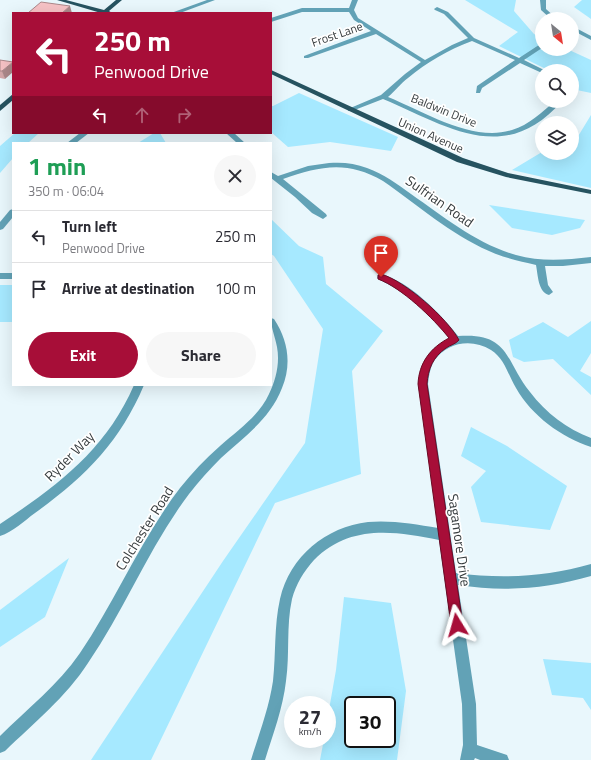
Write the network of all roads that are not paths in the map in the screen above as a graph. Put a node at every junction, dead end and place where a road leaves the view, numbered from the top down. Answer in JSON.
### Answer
{"nodes":[{"id":1,"x":60,"y":0,"type":"edge"},
{"id":2,"x":119,"y":0,"type":"edge"},
{"id":3,"x":212,"y":0,"type":"edge"},
{"id":4,"x":355,"y":0,"type":"edge"},
{"id":5,"x":543,"y":0,"type":"edge"},
{"id":6,"x":72,"y":3,"type":"junction"},
{"id":7,"x":437,"y":9,"type":"dead end"},
{"id":8,"x":351,"y":10,"type":"junction"},
{"id":9,"x":85,"y":12,"type":"edge"},
{"id":10,"x":103,"y":12,"type":"edge"},
{"id":11,"x":107,"y":12,"type":"edge"},
{"id":12,"x":177,"y":12,"type":"edge"},
{"id":13,"x":546,"y":12,"type":"edge"},
{"id":14,"x":272,"y":20,"type":"edge"},
{"id":15,"x":375,"y":32,"type":"junction"},
{"id":16,"x":579,"y":33,"type":"edge"},
{"id":17,"x":591,"y":38,"type":"edge"},
{"id":18,"x":472,"y":39,"type":"junction"},
{"id":19,"x":535,"y":50,"type":"edge"},
{"id":20,"x":306,"y":57,"type":"dead end"},
{"id":21,"x":520,"y":60,"type":"junction"},
{"id":22,"x":426,"y":63,"type":"junction"},
{"id":23,"x":535,"y":67,"type":"edge"},
{"id":24,"x":272,"y":72,"type":"edge"},
{"id":25,"x":478,"y":92,"type":"dead end"},
{"id":26,"x":12,"y":97,"type":"edge"},
{"id":27,"x":383,"y":97,"type":"junction"},
{"id":28,"x":549,"y":108,"type":"edge"},
{"id":29,"x":0,"y":109,"type":"edge"},
{"id":30,"x":350,"y":110,"type":"junction"},
{"id":31,"x":84,"y":134,"type":"edge"},
{"id":32,"x":231,"y":134,"type":"edge"},
{"id":33,"x":72,"y":142,"type":"edge"},
{"id":34,"x":240,"y":142,"type":"edge"},
{"id":35,"x":274,"y":177,"type":"edge"},
{"id":36,"x":591,"y":192,"type":"edge"},
{"id":37,"x":12,"y":213,"type":"edge"},
{"id":38,"x":323,"y":216,"type":"dead end"},
{"id":39,"x":0,"y":226,"type":"edge"},
{"id":40,"x":591,"y":260,"type":"edge"},
{"id":41,"x":540,"y":263,"type":"junction"},
{"id":42,"x":0,"y":276,"type":"edge"},
{"id":43,"x":12,"y":276,"type":"edge"},
{"id":44,"x":381,"y":277,"type":"dead end"},
{"id":45,"x":549,"y":292,"type":"dead end"},
{"id":46,"x":272,"y":323,"type":"edge"},
{"id":47,"x":455,"y":340,"type":"junction"},
{"id":48,"x":140,"y":386,"type":"edge"},
{"id":49,"x":591,"y":443,"type":"edge"},
{"id":50,"x":0,"y":532,"type":"edge"},
{"id":51,"x":444,"y":535,"type":"junction"},
{"id":52,"x":591,"y":570,"type":"edge"},
{"id":53,"x":450,"y":578,"type":"junction"},
{"id":54,"x":0,"y":746,"type":"edge"},
{"id":55,"x":468,"y":754,"type":"edge"},
{"id":56,"x":258,"y":760,"type":"edge"},
{"id":57,"x":502,"y":760,"type":"edge"}],
"edges":[{"from":1,"to":6,"type":"main road"},
{"from":2,"to":11,"type":"main road"},
{"from":3,"to":12,"type":"street"},
{"from":4,"to":8,"type":"street"},
{"from":5,"to":13,"type":"street"},
{"from":6,"to":9,"type":"main road"},
{"from":6,"to":10,"type":"main road"},
{"from":7,"to":18,"type":"street"},
{"from":8,"to":14,"type":"street"},
{"from":8,"to":15,"type":"street"},
{"from":15,"to":20,"type":"street","name":"Frost Lane"},
{"from":15,"to":22,"type":"street"},
{"from":16,"to":17,"type":"street"},
{"from":18,"to":21,"type":"street"},
{"from":18,"to":22,"type":"street"},
{"from":19,"to":21,"type":"street"},
{"from":21,"to":23,"type":"street"},
{"from":21,"to":25,"type":"street"},
{"from":22,"to":27,"type":"street"},
{"from":24,"to":30,"type":"main road","name":"Union Avenue"},
{"from":26,"to":29,"type":"main road"},
{"from":27,"to":28,"type":"street","name":"Baldwin Drive"},
{"from":27,"to":30,"type":"street"},
{"from":30,"to":36,"type":"main road","name":"Union Avenue"},
{"from":31,"to":33,"type":"street"},
{"from":32,"to":34,"type":"street"},
{"from":35,"to":38,"type":"street"},
{"from":35,"to":41,"type":"street","name":"Sulfrian Road"},
{"from":37,"to":39,"type":"street"},
{"from":40,"to":41,"type":"street","name":"Sulfrian Road"},
{"from":41,"to":45,"type":"street"},
{"from":42,"to":43,"type":"street"},
{"from":44,"to":47,"type":"street"},
{"from":46,"to":54,"type":"street","name":"Colchester Road"},
{"from":47,"to":49,"type":"street"},
{"from":47,"to":51,"type":"street","name":"Sagamore Drive"},
{"from":48,"to":50,"type":"street","name":"Ryder Way"},
{"from":51,"to":53,"type":"street","name":"Sagamore Drive"},
{"from":51,"to":56,"type":"street"},
{"from":52,"to":53,"type":"street"},
{"from":53,"to":55,"type":"street","name":"Sagamore Drive"},
{"from":55,"to":57,"type":"street"}]}
